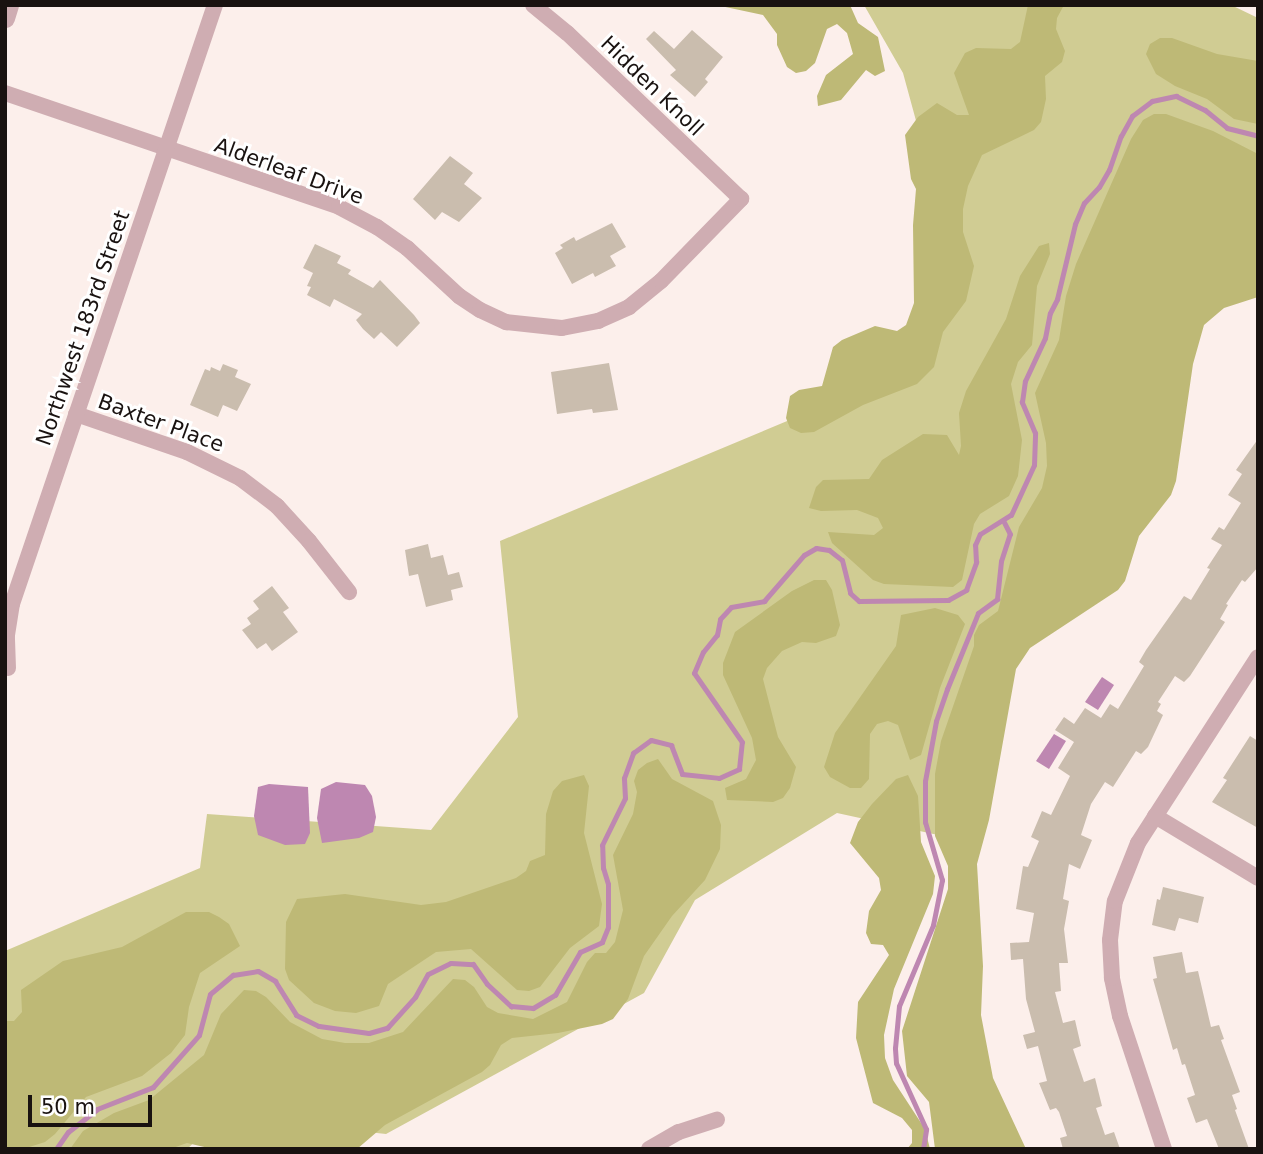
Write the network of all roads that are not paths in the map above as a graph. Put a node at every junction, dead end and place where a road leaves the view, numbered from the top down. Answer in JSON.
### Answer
{"nodes":[{"id":1,"x":9,"y":5,"type":"edge"},
{"id":2,"x":215,"y":5,"type":"edge"},
{"id":3,"x":533,"y":5,"type":"edge"},
{"id":4,"x":5,"y":18,"type":"edge"},
{"id":5,"x":5,"y":93,"type":"edge"},
{"id":6,"x":166,"y":149,"type":"junction"},
{"id":7,"x":741,"y":199,"type":"joint"},
{"id":8,"x":76,"y":414,"type":"junction"},
{"id":9,"x":349,"y":592,"type":"dead end"},
{"id":10,"x":1258,"y":657,"type":"edge"},
{"id":11,"x":8,"y":668,"type":"dead end"},
{"id":12,"x":1155,"y":816,"type":"junction"},
{"id":13,"x":1258,"y":878,"type":"edge"},
{"id":14,"x":717,"y":1121,"type":"dead end"},
{"id":15,"x":649,"y":1149,"type":"edge"},
{"id":16,"x":1164,"y":1149,"type":"edge"}],
"edges":[{"from":1,"to":4,"type":"street"},
{"from":2,"to":6,"type":"street","name":"Northwest 183rd Street"},
{"from":3,"to":7,"type":"street","name":"Hidden Knoll"},
{"from":5,"to":6,"type":"street","name":"Alderleaf Drive"},
{"from":6,"to":7,"type":"street","name":"Alderleaf Drive"},
{"from":6,"to":8,"type":"street","name":"Northwest 183rd Street"},
{"from":8,"to":9,"type":"street","name":"Baxter Place"},
{"from":8,"to":11,"type":"street","name":"Northwest 183rd Street"},
{"from":10,"to":12,"type":"street"},
{"from":12,"to":13,"type":"street"},
{"from":12,"to":16,"type":"street"},
{"from":14,"to":15,"type":"street"}]}
